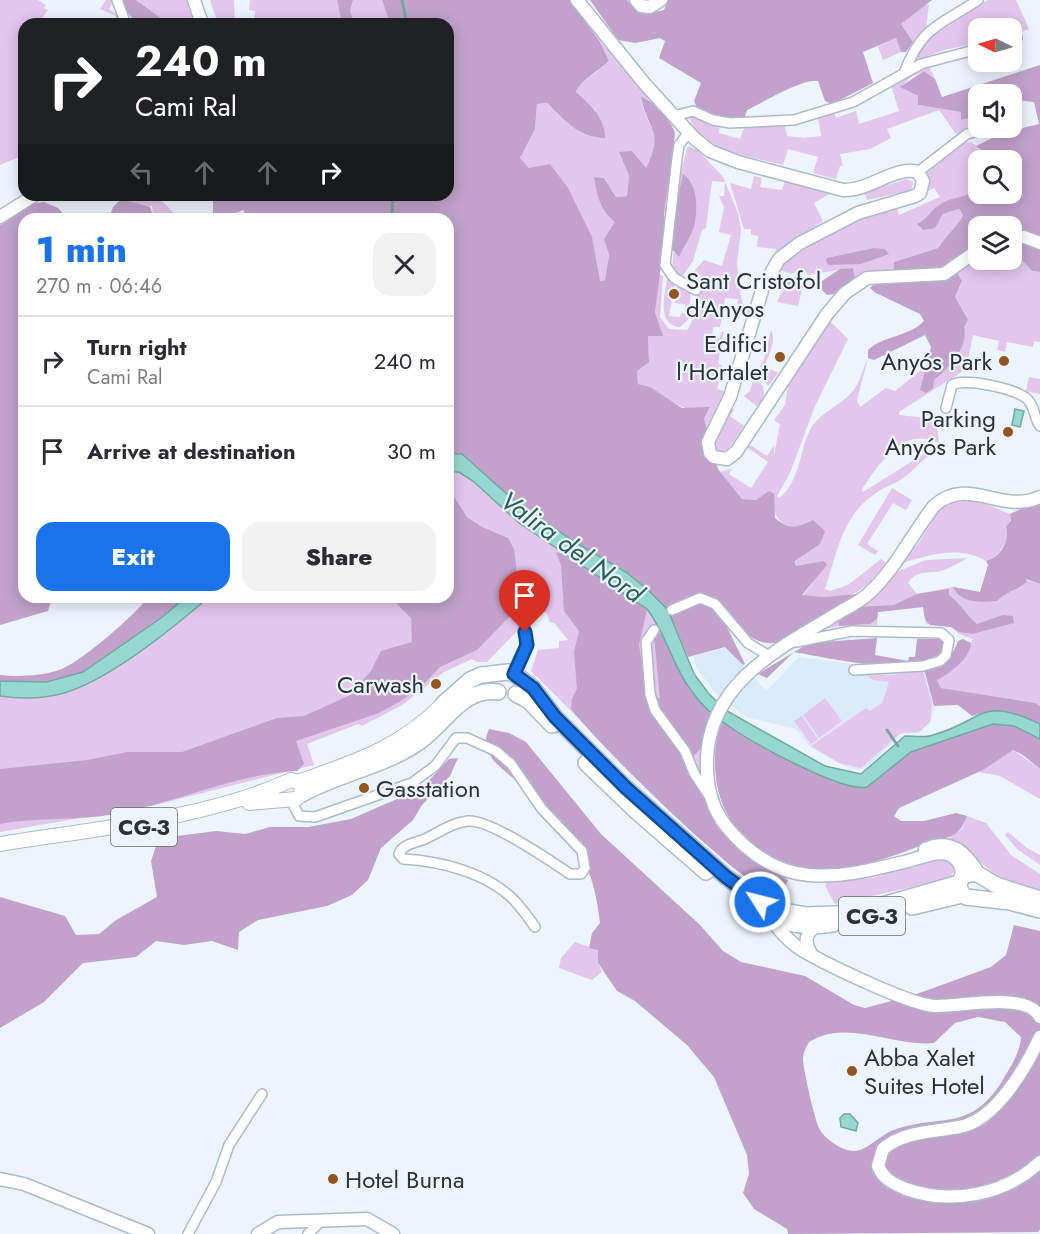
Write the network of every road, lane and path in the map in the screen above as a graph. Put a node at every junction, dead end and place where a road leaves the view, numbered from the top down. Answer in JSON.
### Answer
{"nodes":[{"id":1,"x":117,"y":0,"type":"edge"},
{"id":2,"x":194,"y":0,"type":"edge"},
{"id":3,"x":577,"y":0,"type":"edge"},
{"id":4,"x":636,"y":0,"type":"edge"},
{"id":5,"x":661,"y":0,"type":"edge"},
{"id":6,"x":978,"y":0,"type":"edge"},
{"id":7,"x":124,"y":18,"type":"edge"},
{"id":8,"x":200,"y":18,"type":"edge"},
{"id":9,"x":968,"y":50,"type":"edge"},
{"id":10,"x":904,"y":73,"type":"junction"},
{"id":11,"x":674,"y":116,"type":"junction"},
{"id":12,"x":688,"y":132,"type":"junction"},
{"id":13,"x":968,"y":134,"type":"edge"},
{"id":14,"x":918,"y":172,"type":"junction"},
{"id":15,"x":25,"y":201,"type":"edge"},
{"id":16,"x":0,"y":217,"type":"edge"},
{"id":17,"x":1022,"y":237,"type":"edge"},
{"id":18,"x":1040,"y":243,"type":"edge"},
{"id":19,"x":968,"y":257,"type":"edge"},
{"id":20,"x":696,"y":290,"type":"dead end"},
{"id":21,"x":946,"y":408,"type":"dead end"},
{"id":22,"x":1040,"y":426,"type":"edge"},
{"id":23,"x":1040,"y":496,"type":"edge"},
{"id":24,"x":672,"y":610,"type":"dead end"},
{"id":25,"x":524,"y":619,"type":"dead end"},
{"id":26,"x":654,"y":630,"type":"dead end"},
{"id":27,"x":788,"y":644,"type":"junction"},
{"id":28,"x":766,"y":658,"type":"junction"},
{"id":29,"x":854,"y":670,"type":"dead end"},
{"id":30,"x":513,"y":680,"type":"junction"},
{"id":31,"x":443,"y":704,"type":"joint"},
{"id":32,"x":292,"y":791,"type":"junction"},
{"id":33,"x":711,"y":798,"type":"junction"},
{"id":34,"x":0,"y":844,"type":"edge"},
{"id":35,"x":0,"y":850,"type":"edge"},
{"id":36,"x":871,"y":870,"type":"junction"},
{"id":37,"x":981,"y":877,"type":"junction"},
{"id":38,"x":958,"y":889,"type":"junction"},
{"id":39,"x":985,"y":898,"type":"junction"},
{"id":40,"x":1040,"y":899,"type":"edge"},
{"id":41,"x":1040,"y":910,"type":"edge"},
{"id":42,"x":771,"y":919,"type":"junction"},
{"id":43,"x":822,"y":921,"type":"junction"},
{"id":44,"x":803,"y":926,"type":"junction"},
{"id":45,"x":535,"y":927,"type":"dead end"},
{"id":46,"x":808,"y":953,"type":"junction"},
{"id":47,"x":1040,"y":1017,"type":"edge"},
{"id":48,"x":1040,"y":1037,"type":"edge"},
{"id":49,"x":262,"y":1094,"type":"dead end"},
{"id":50,"x":1040,"y":1162,"type":"edge"},
{"id":51,"x":0,"y":1179,"type":"edge"},
{"id":52,"x":321,"y":1221,"type":"junction"},
{"id":53,"x":148,"y":1234,"type":"edge"},
{"id":54,"x":188,"y":1234,"type":"edge"},
{"id":55,"x":258,"y":1234,"type":"edge"},
{"id":56,"x":308,"y":1234,"type":"edge"},
{"id":57,"x":393,"y":1234,"type":"edge"}],
"edges":[{"from":1,"to":7,"type":"street"},
{"from":2,"to":8,"type":"main road"},
{"from":3,"to":11,"type":"main road"},
{"from":4,"to":5,"type":"main road"},
{"from":6,"to":10,"type":"street"},
{"from":9,"to":10,"type":"street"},
{"from":10,"to":11,"type":"street"},
{"from":11,"to":12,"type":"main road"},
{"from":12,"to":14,"type":"main road"},
{"from":12,"to":20,"type":"street"},
{"from":13,"to":14,"type":"street"},
{"from":14,"to":19,"type":"main road"},
{"from":15,"to":16,"type":"main road"},
{"from":17,"to":18,"type":"main road"},
{"from":21,"to":22,"type":"street"},
{"from":23,"to":27,"type":"main road"},
{"from":24,"to":28,"type":"street"},
{"from":25,"to":30,"type":"street"},
{"from":26,"to":33,"type":"street"},
{"from":27,"to":28,"type":"main road"},
{"from":27,"to":29,"type":"street"},
{"from":28,"to":33,"type":"main road"},
{"from":30,"to":31,"type":"highway","number":"CG-3"},
{"from":30,"to":32,"type":"highway","number":"CG-3"},
{"from":30,"to":42,"type":"highway","number":"CG-3"},
{"from":30,"to":43,"type":"highway","number":"CG-3"},
{"from":31,"to":32,"type":"main road","number":"CG-3"},
{"from":32,"to":34,"type":"main road","number":"CG-3"},
{"from":32,"to":35,"type":"main road","number":"CG-3"},
{"from":32,"to":45,"type":"street"},
{"from":33,"to":36,"type":"main road"},
{"from":36,"to":37,"type":"main road"},
{"from":36,"to":38,"type":"main road"},
{"from":37,"to":38,"type":"highway","number":"CG-3"},
{"from":37,"to":39,"type":"highway"},
{"from":37,"to":40,"type":"highway"},
{"from":38,"to":39,"type":"highway","number":"CG-3"},
{"from":38,"to":43,"type":"highway","number":"CG-3"},
{"from":39,"to":41,"type":"highway","number":"CG-3"},
{"from":42,"to":44,"type":"highway","number":"CG-3"},
{"from":42,"to":46,"type":"main road"},
{"from":43,"to":44,"type":"highway","number":"CG-3"},
{"from":43,"to":46,"type":"main road"},
{"from":44,"to":46,"type":"main road"},
{"from":46,"to":47,"type":"main road"},
{"from":48,"to":50,"type":"main road"},
{"from":49,"to":54,"type":"street"},
{"from":51,"to":53,"type":"main road"},
{"from":52,"to":55,"type":"main road"},
{"from":52,"to":56,"type":"street"},
{"from":52,"to":57,"type":"main road"}]}
